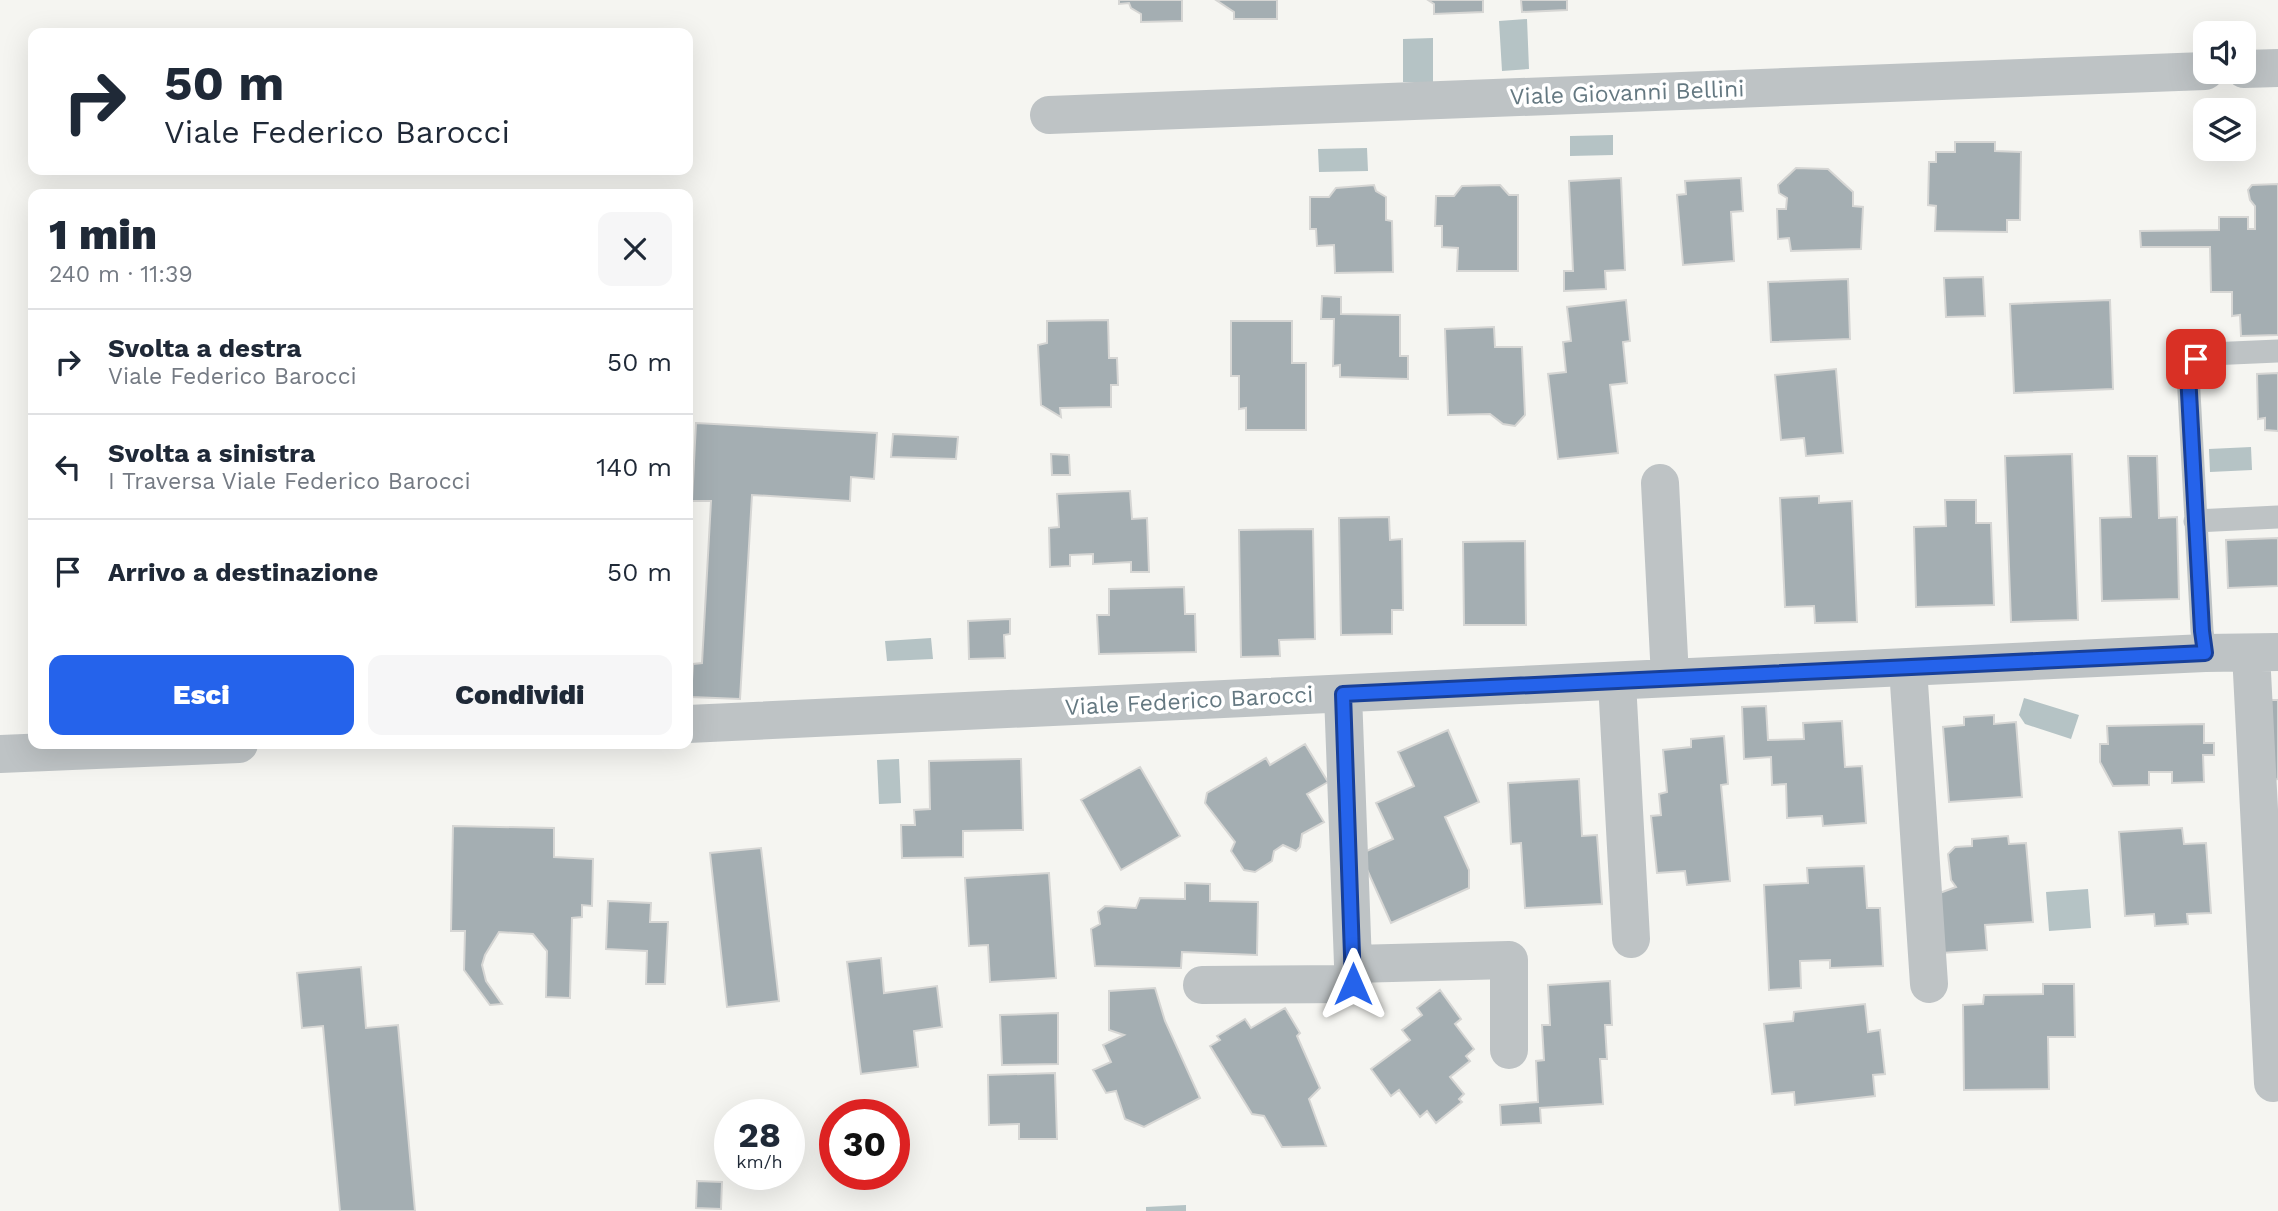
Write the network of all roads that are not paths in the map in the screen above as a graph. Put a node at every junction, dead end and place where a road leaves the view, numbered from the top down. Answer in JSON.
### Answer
{"nodes":[{"id":1,"x":2278,"y":68,"type":"edge"},
{"id":2,"x":2256,"y":69,"type":"edge"},
{"id":3,"x":2193,"y":71,"type":"edge"},
{"id":4,"x":1049,"y":115,"type":"dead end"},
{"id":5,"x":2278,"y":351,"type":"edge"},
{"id":6,"x":1660,"y":483,"type":"dead end"},
{"id":7,"x":2278,"y":517,"type":"edge"},
{"id":8,"x":2196,"y":521,"type":"junction"},
{"id":9,"x":2264,"y":652,"type":"edge"},
{"id":10,"x":2205,"y":653,"type":"junction"},
{"id":11,"x":1908,"y":668,"type":"junction"},
{"id":12,"x":1670,"y":677,"type":"junction"},
{"id":13,"x":1617,"y":682,"type":"junction"},
{"id":14,"x":1343,"y":694,"type":"junction"},
{"id":15,"x":693,"y":724,"type":"edge"},
{"id":16,"x":120,"y":749,"type":"edge"},
{"id":17,"x":0,"y":754,"type":"edge"},
{"id":18,"x":1631,"y":939,"type":"dead end"},
{"id":19,"x":1353,"y":964,"type":"junction"},
{"id":20,"x":1202,"y":985,"type":"dead end"},
{"id":21,"x":1929,"y":985,"type":"dead end"},
{"id":22,"x":1509,"y":1050,"type":"dead end"},
{"id":23,"x":2273,"y":1083,"type":"dead end"}],
"edges":[{"from":1,"to":2,"type":"street"},
{"from":3,"to":4,"type":"street","name":"Viale Giovanni Bellini"},
{"from":5,"to":8,"type":"lane"},
{"from":6,"to":12,"type":"street"},
{"from":7,"to":8,"type":"lane"},
{"from":8,"to":10,"type":"lane"},
{"from":9,"to":10,"type":"street","name":"Viale Federico Barocci"},
{"from":9,"to":23,"type":"street"},
{"from":10,"to":11,"type":"street","name":"Viale Federico Barocci"},
{"from":11,"to":12,"type":"street","name":"Viale Federico Barocci"},
{"from":11,"to":21,"type":"street"},
{"from":12,"to":13,"type":"street","name":"Viale Federico Barocci"},
{"from":13,"to":14,"type":"street","name":"Viale Federico Barocci"},
{"from":13,"to":18,"type":"street"},
{"from":14,"to":15,"type":"street","name":"Viale Federico Barocci"},
{"from":14,"to":19,"type":"street"},
{"from":16,"to":17,"type":"street"},
{"from":19,"to":20,"type":"street"},
{"from":19,"to":22,"type":"street"}]}
